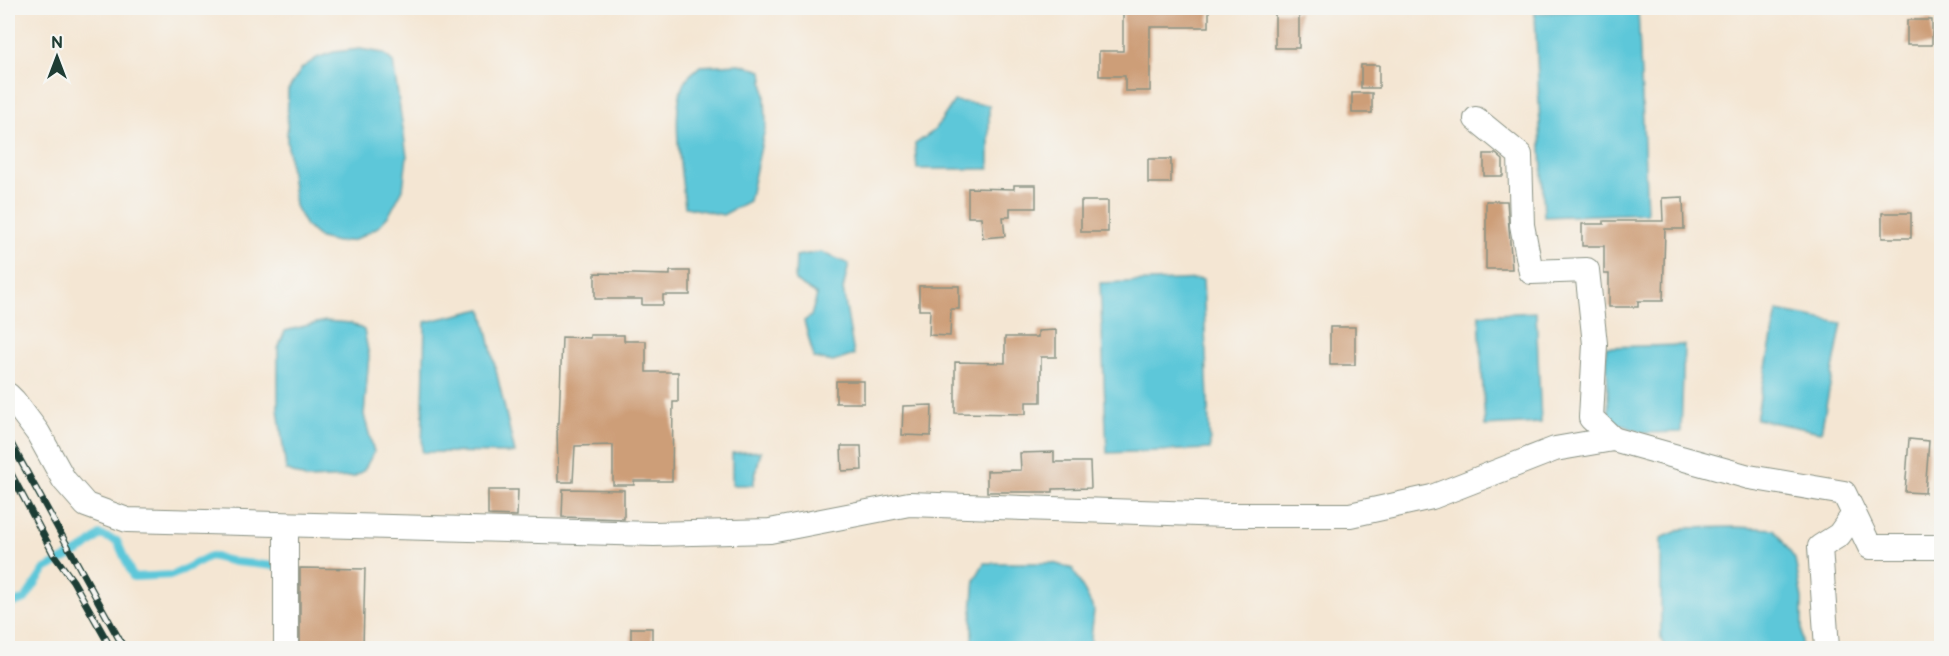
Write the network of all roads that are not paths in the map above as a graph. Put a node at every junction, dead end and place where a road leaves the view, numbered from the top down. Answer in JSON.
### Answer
{"nodes":[{"id":1,"x":1476,"y":119,"type":"dead end"},
{"id":2,"x":8,"y":395,"type":"edge"},
{"id":3,"x":1613,"y":439,"type":"junction"},
{"id":4,"x":1854,"y":514,"type":"junction"},
{"id":5,"x":286,"y":525,"type":"junction"},
{"id":6,"x":1941,"y":547,"type":"edge"},
{"id":7,"x":286,"y":648,"type":"edge"},
{"id":8,"x":1827,"y":648,"type":"edge"}],
"edges":[{"from":1,"to":3,"type":"street"},
{"from":2,"to":5,"type":"street"},
{"from":3,"to":4,"type":"street"},
{"from":3,"to":5,"type":"street"},
{"from":4,"to":6,"type":"street"},
{"from":4,"to":8,"type":"street"},
{"from":5,"to":7,"type":"street"}]}
